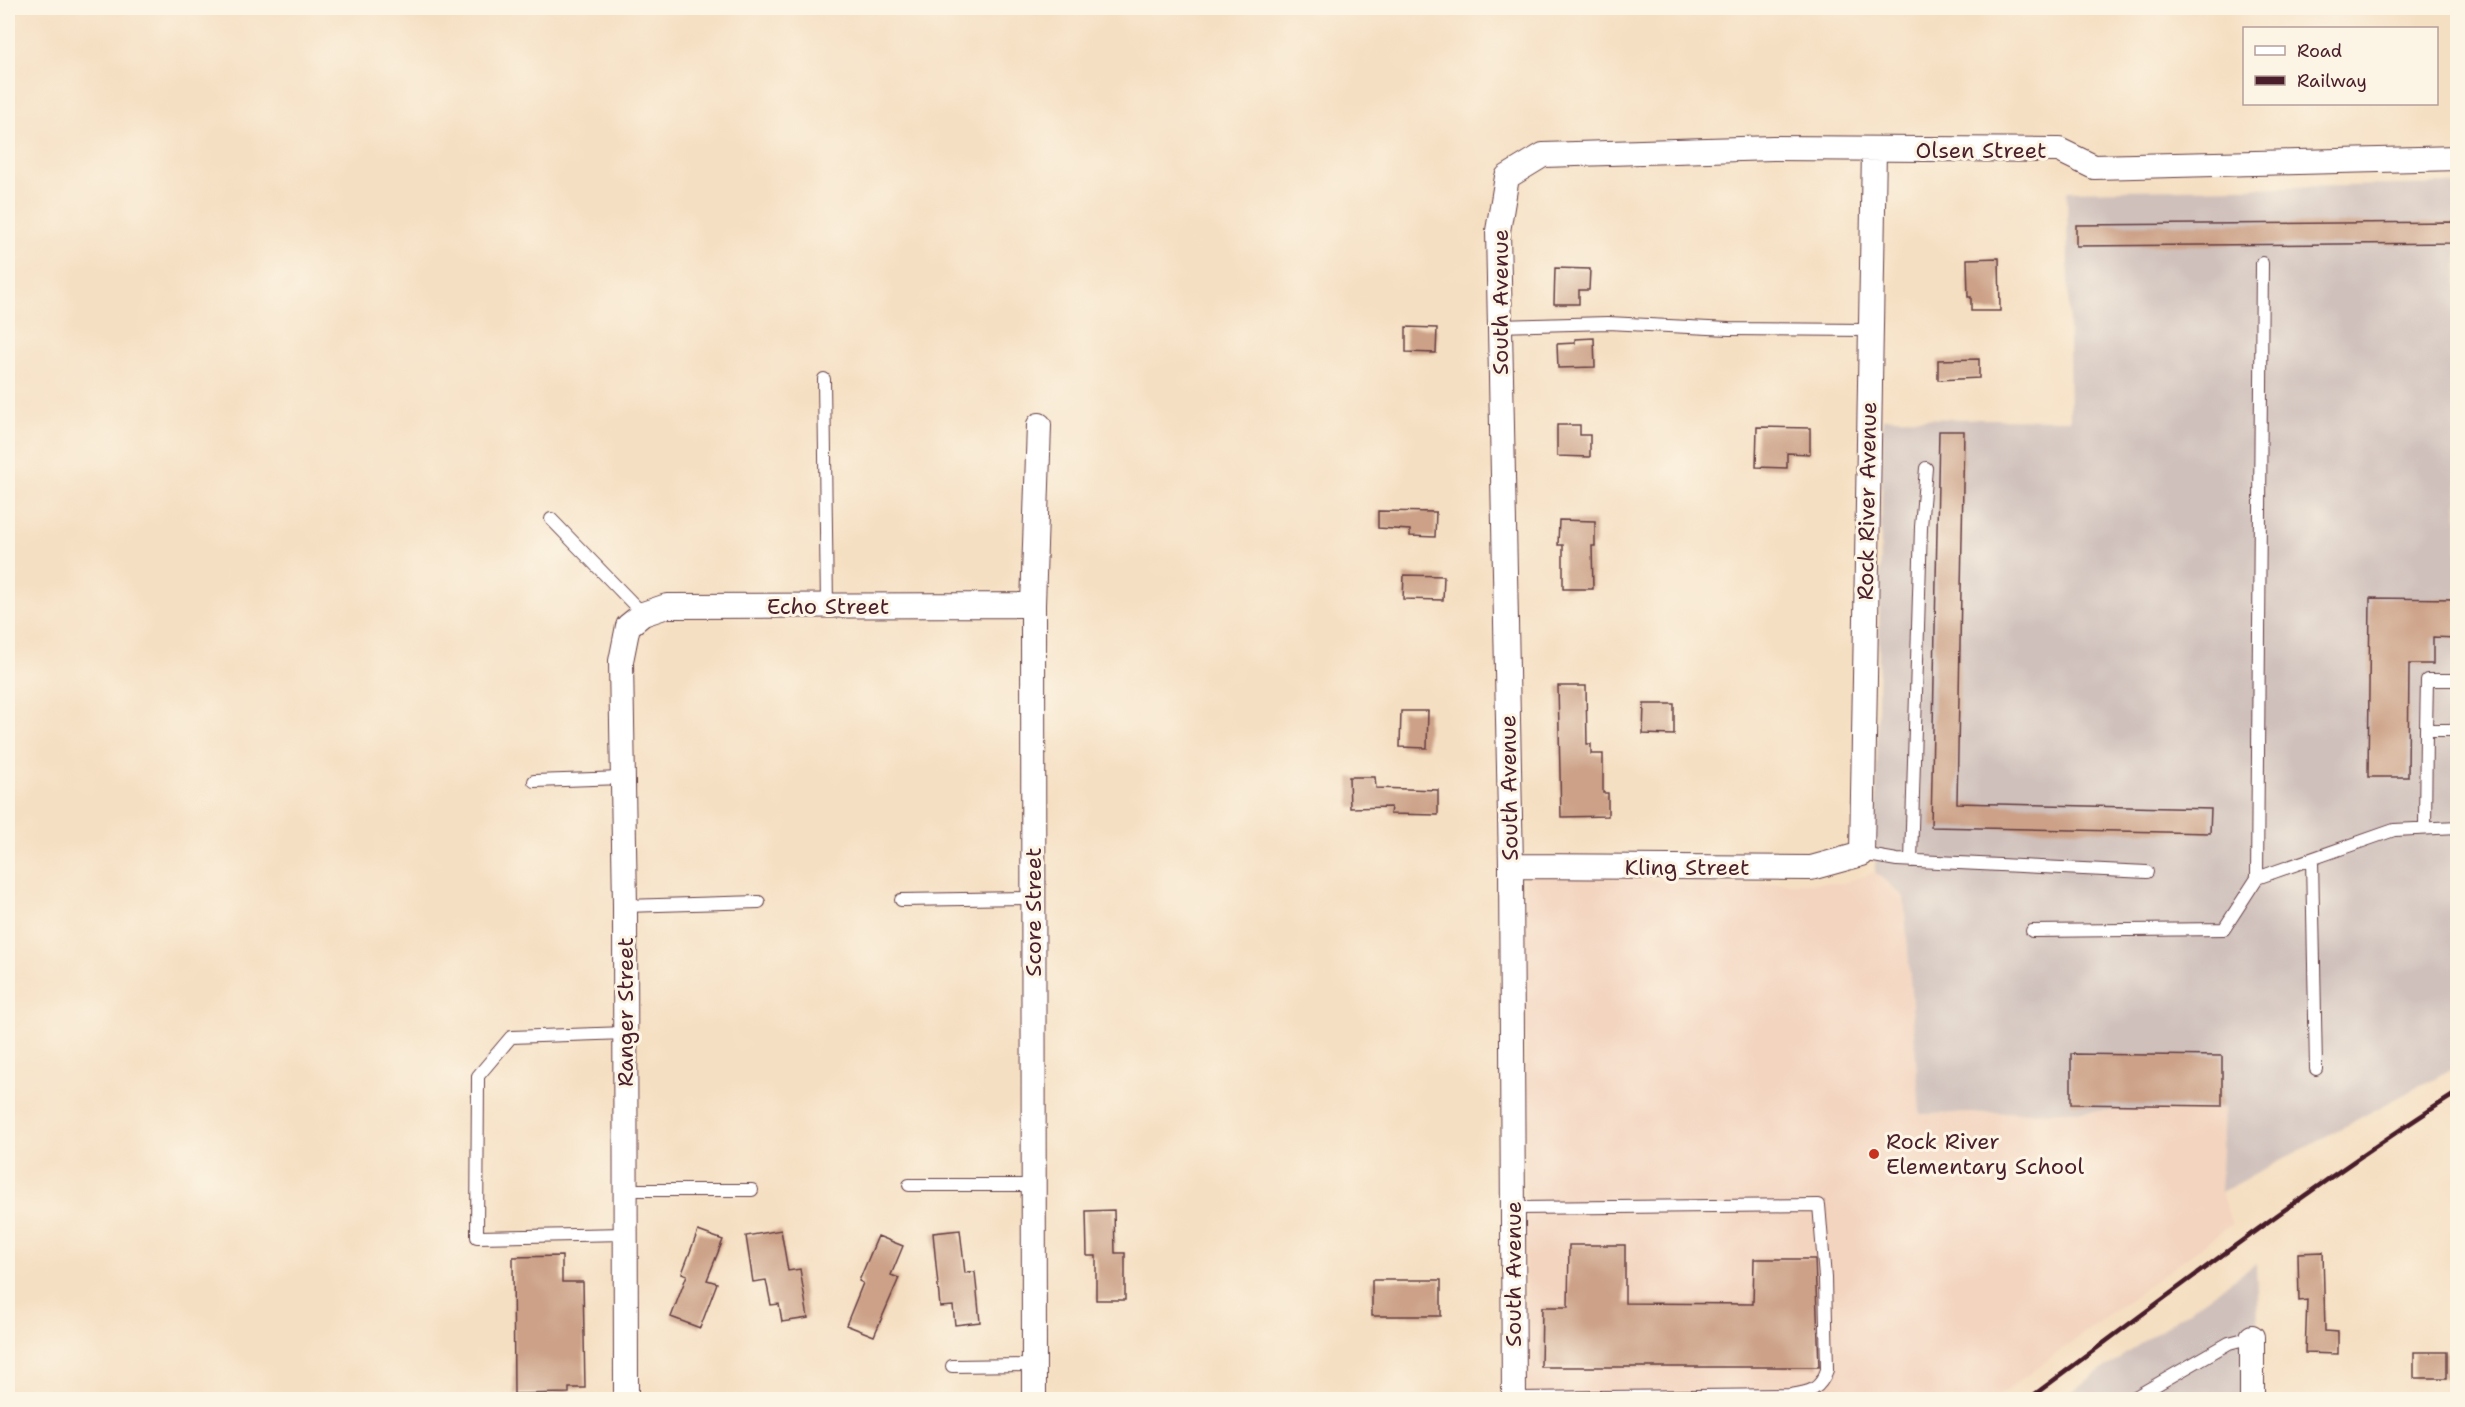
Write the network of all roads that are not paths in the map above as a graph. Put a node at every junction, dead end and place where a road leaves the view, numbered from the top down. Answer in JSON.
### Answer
{"nodes":[{"id":1,"x":1874,"y":149,"type":"junction"},
{"id":2,"x":2457,"y":158,"type":"edge"},
{"id":3,"x":1507,"y":177,"type":"joint"},
{"id":4,"x":2262,"y":263,"type":"dead end"},
{"id":5,"x":1500,"y":326,"type":"junction"},
{"id":6,"x":1869,"y":330,"type":"junction"},
{"id":7,"x":824,"y":379,"type":"dead end"},
{"id":8,"x":1039,"y":426,"type":"dead end"},
{"id":9,"x":1926,"y":468,"type":"dead end"},
{"id":10,"x":551,"y":519,"type":"dead end"},
{"id":11,"x":1033,"y":605,"type":"junction"},
{"id":12,"x":827,"y":606,"type":"junction"},
{"id":13,"x":636,"y":620,"type":"junction"},
{"id":14,"x":2457,"y":680,"type":"edge"},
{"id":15,"x":2426,"y":730,"type":"junction"},
{"id":16,"x":2457,"y":730,"type":"edge"},
{"id":17,"x":623,"y":778,"type":"junction"},
{"id":18,"x":534,"y":780,"type":"dead end"},
{"id":19,"x":2457,"y":827,"type":"edge"},
{"id":20,"x":2425,"y":828,"type":"junction"},
{"id":21,"x":1862,"y":854,"type":"junction"},
{"id":22,"x":2312,"y":859,"type":"junction"},
{"id":23,"x":1911,"y":861,"type":"junction"},
{"id":24,"x":1511,"y":866,"type":"junction"},
{"id":25,"x":2147,"y":872,"type":"dead end"},
{"id":26,"x":2257,"y":878,"type":"junction"},
{"id":27,"x":1033,"y":897,"type":"junction"},
{"id":28,"x":901,"y":900,"type":"dead end"},
{"id":29,"x":759,"y":902,"type":"dead end"},
{"id":30,"x":625,"y":906,"type":"junction"},
{"id":31,"x":2032,"y":932,"type":"dead end"},
{"id":32,"x":626,"y":1033,"type":"junction"},
{"id":33,"x":2316,"y":1069,"type":"dead end"},
{"id":34,"x":909,"y":1185,"type":"dead end"},
{"id":35,"x":1034,"y":1185,"type":"junction"},
{"id":36,"x":626,"y":1190,"type":"junction"},
{"id":37,"x":752,"y":1190,"type":"dead end"},
{"id":38,"x":1513,"y":1208,"type":"junction"},
{"id":39,"x":626,"y":1234,"type":"junction"},
{"id":40,"x":2252,"y":1337,"type":"joint"},
{"id":41,"x":1034,"y":1365,"type":"junction"},
{"id":42,"x":952,"y":1366,"type":"dead end"},
{"id":43,"x":1514,"y":1399,"type":"edge"},
{"id":44,"x":626,"y":1400,"type":"edge"},
{"id":45,"x":1034,"y":1400,"type":"edge"},
{"id":46,"x":2130,"y":1400,"type":"edge"},
{"id":47,"x":2252,"y":1400,"type":"edge"}],
"edges":[{"from":1,"to":2,"type":"street","name":"Olsen Street"},
{"from":1,"to":3,"type":"street","name":"Olsen Street"},
{"from":1,"to":6,"type":"street","name":"Rock River Avenue"},
{"from":3,"to":5,"type":"street","name":"South Avenue"},
{"from":4,"to":26,"type":"lane"},
{"from":5,"to":6,"type":"lane"},
{"from":5,"to":24,"type":"street","name":"South Avenue"},
{"from":6,"to":21,"type":"street","name":"Rock River Avenue"},
{"from":7,"to":12,"type":"lane"},
{"from":8,"to":11,"type":"street","name":"Score Street"},
{"from":9,"to":23,"type":"lane"},
{"from":10,"to":13,"type":"lane"},
{"from":11,"to":12,"type":"street","name":"Echo Street"},
{"from":11,"to":27,"type":"street","name":"Score Street"},
{"from":12,"to":13,"type":"street","name":"Echo Street"},
{"from":13,"to":17,"type":"street","name":"Ranger Street"},
{"from":14,"to":15,"type":"lane"},
{"from":15,"to":16,"type":"lane"},
{"from":15,"to":20,"type":"lane"},
{"from":17,"to":18,"type":"lane"},
{"from":17,"to":30,"type":"street","name":"Ranger Street"},
{"from":19,"to":20,"type":"lane"},
{"from":20,"to":22,"type":"lane"},
{"from":21,"to":23,"type":"lane"},
{"from":21,"to":24,"type":"street","name":"Kling Street"},
{"from":22,"to":26,"type":"lane"},
{"from":22,"to":33,"type":"lane"},
{"from":23,"to":25,"type":"lane"},
{"from":24,"to":38,"type":"street","name":"South Avenue"},
{"from":26,"to":31,"type":"lane"},
{"from":27,"to":28,"type":"lane"},
{"from":27,"to":35,"type":"street","name":"Score Street"},
{"from":29,"to":30,"type":"lane"},
{"from":30,"to":32,"type":"street","name":"Ranger Street"},
{"from":32,"to":36,"type":"street","name":"Ranger Street"},
{"from":32,"to":39,"type":"lane"},
{"from":34,"to":35,"type":"lane"},
{"from":35,"to":41,"type":"street","name":"Score Street"},
{"from":36,"to":37,"type":"lane"},
{"from":36,"to":39,"type":"street","name":"Ranger Street"},
{"from":38,"to":43,"type":"street","name":"South Avenue"},
{"from":38,"to":43,"type":"lane"},
{"from":39,"to":44,"type":"street","name":"Ranger Street"},
{"from":40,"to":46,"type":"lane"},
{"from":40,"to":47,"type":"street"},
{"from":41,"to":42,"type":"lane"},
{"from":41,"to":45,"type":"street","name":"Score Street"}]}
